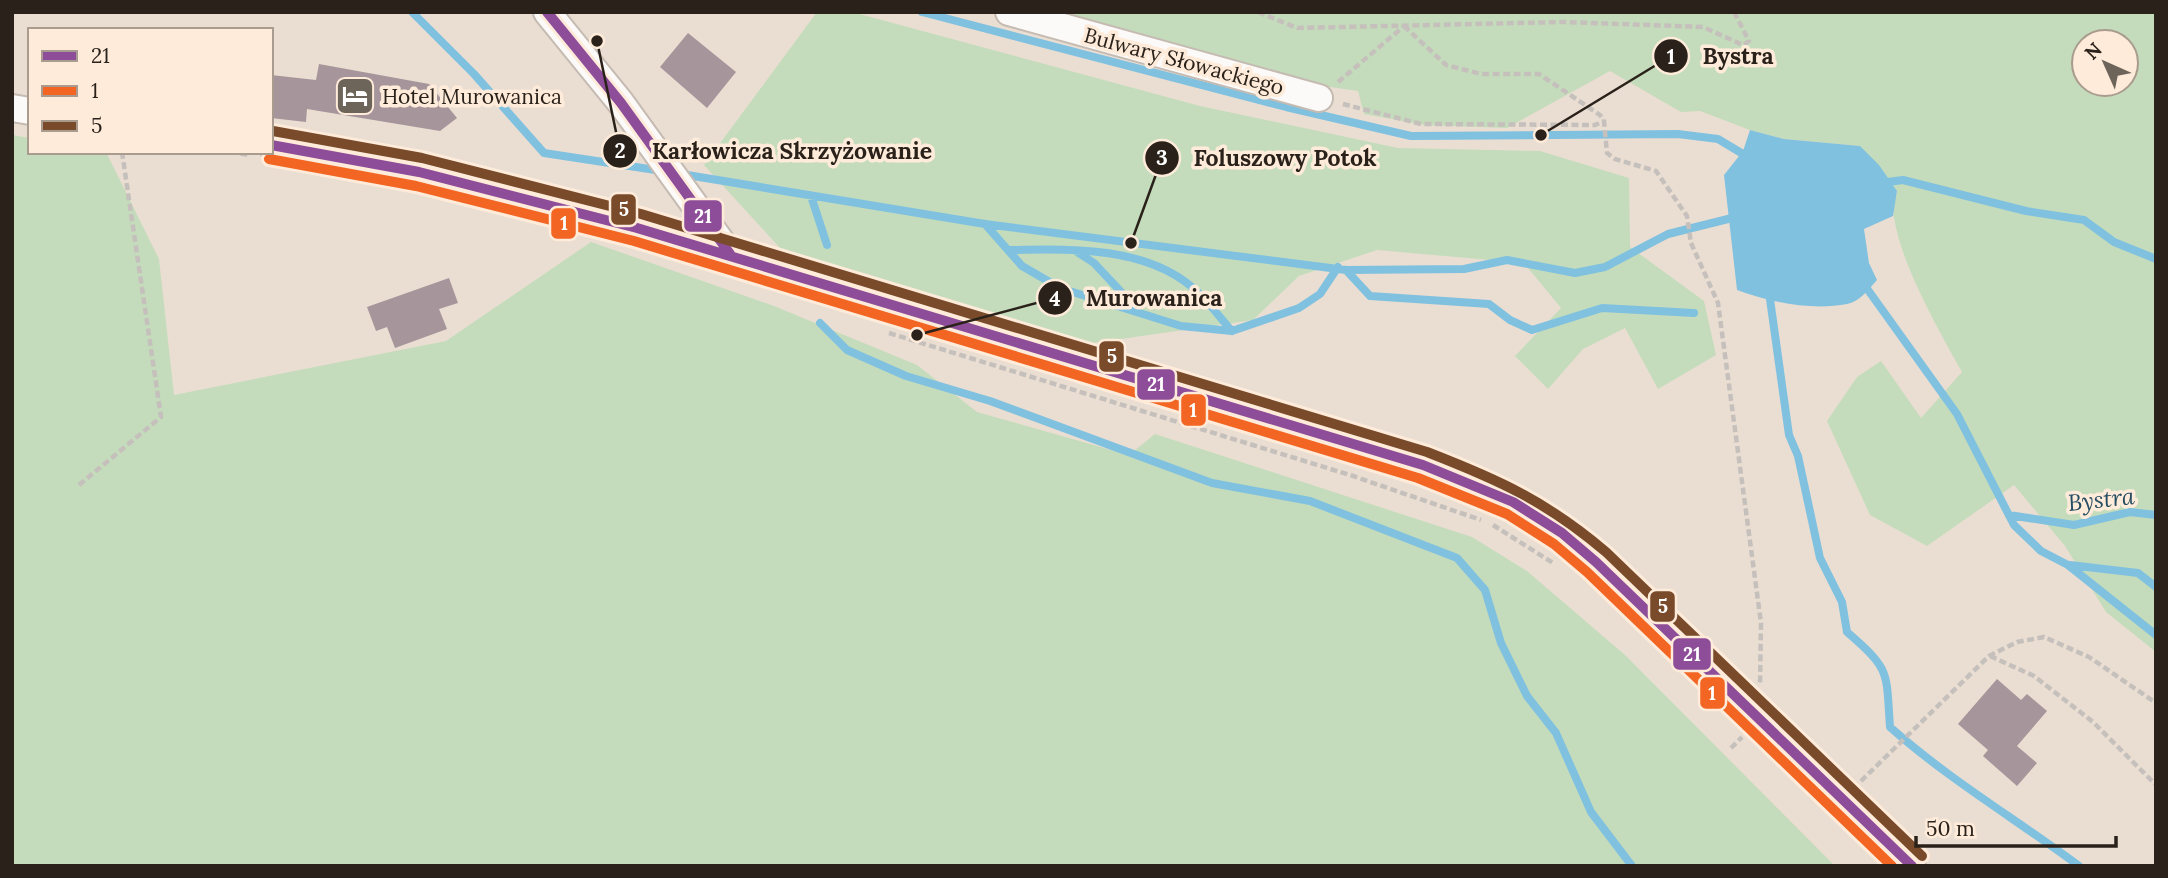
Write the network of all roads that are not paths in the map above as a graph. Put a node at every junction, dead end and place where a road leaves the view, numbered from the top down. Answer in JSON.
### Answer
{"nodes":[{"id":1,"x":547,"y":12,"type":"edge"},
{"id":2,"x":1009,"y":12,"type":"edge"},
{"id":3,"x":1319,"y":98,"type":"road end"},
{"id":4,"x":273,"y":145,"type":"edge"},
{"id":5,"x":730,"y":254,"type":"junction"},
{"id":6,"x":1912,"y":866,"type":"edge"}],
"edges":[{"from":1,"to":5,"type":"street"},
{"from":2,"to":3,"type":"street","name":"Bulwary Słowackiego"},
{"from":4,"to":5,"type":"street"},
{"from":5,"to":6,"type":"street"}]}
